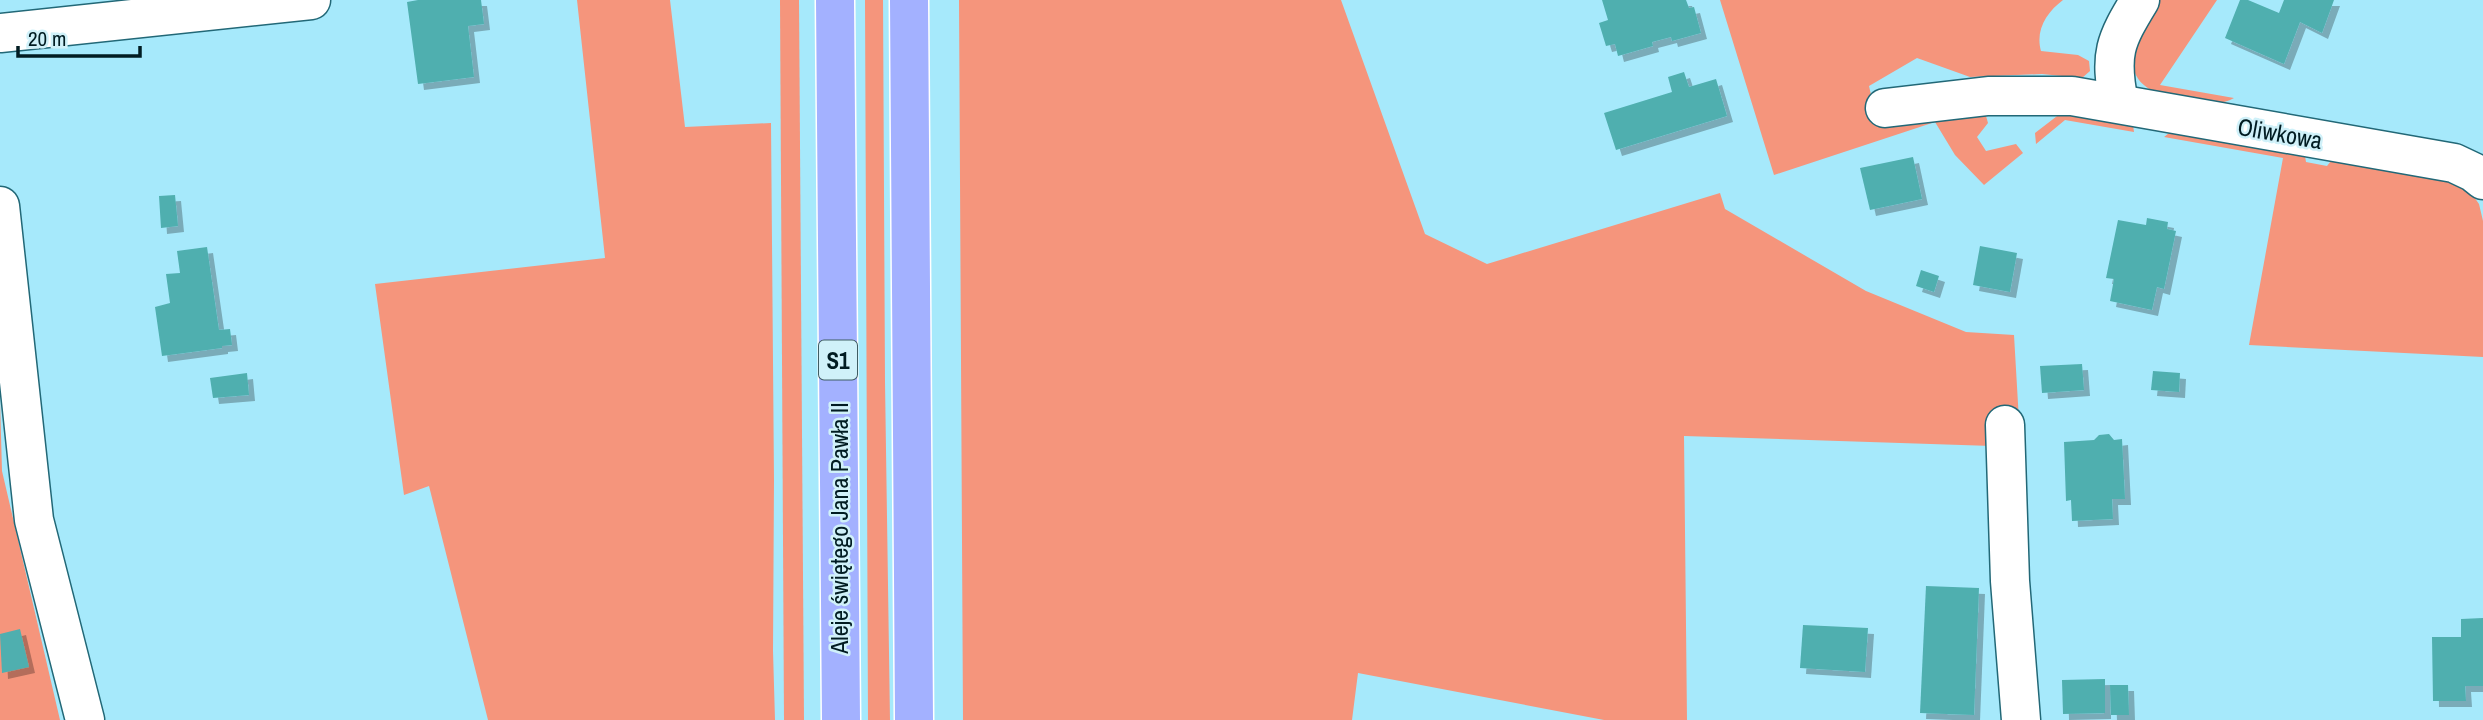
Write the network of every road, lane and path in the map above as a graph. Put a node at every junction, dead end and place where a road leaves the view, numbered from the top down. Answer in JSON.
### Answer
{"nodes":[{"id":1,"x":311,"y":0,"type":"edge"},
{"id":2,"x":835,"y":0,"type":"edge"},
{"id":3,"x":909,"y":0,"type":"edge"},
{"id":4,"x":2140,"y":0,"type":"edge"},
{"id":5,"x":0,"y":33,"type":"edge"},
{"id":6,"x":2119,"y":103,"type":"junction"},
{"id":7,"x":1885,"y":108,"type":"dead end"},
{"id":8,"x":2483,"y":180,"type":"edge"},
{"id":9,"x":0,"y":206,"type":"edge"},
{"id":10,"x":2005,"y":425,"type":"dead end"},
{"id":11,"x":85,"y":720,"type":"edge"},
{"id":12,"x":841,"y":720,"type":"edge"},
{"id":13,"x":914,"y":720,"type":"edge"},
{"id":14,"x":2021,"y":720,"type":"edge"}],
"edges":[{"from":1,"to":5,"type":"street"},
{"from":2,"to":12,"type":"highway","name":"Aleje świętego Jana Pawła II","number":"S1"},
{"from":3,"to":13,"type":"highway"},
{"from":4,"to":6,"type":"street"},
{"from":6,"to":7,"type":"street","name":"Oliwkowa"},
{"from":6,"to":8,"type":"street","name":"Oliwkowa"},
{"from":9,"to":11,"type":"street"},
{"from":10,"to":14,"type":"street"}]}
